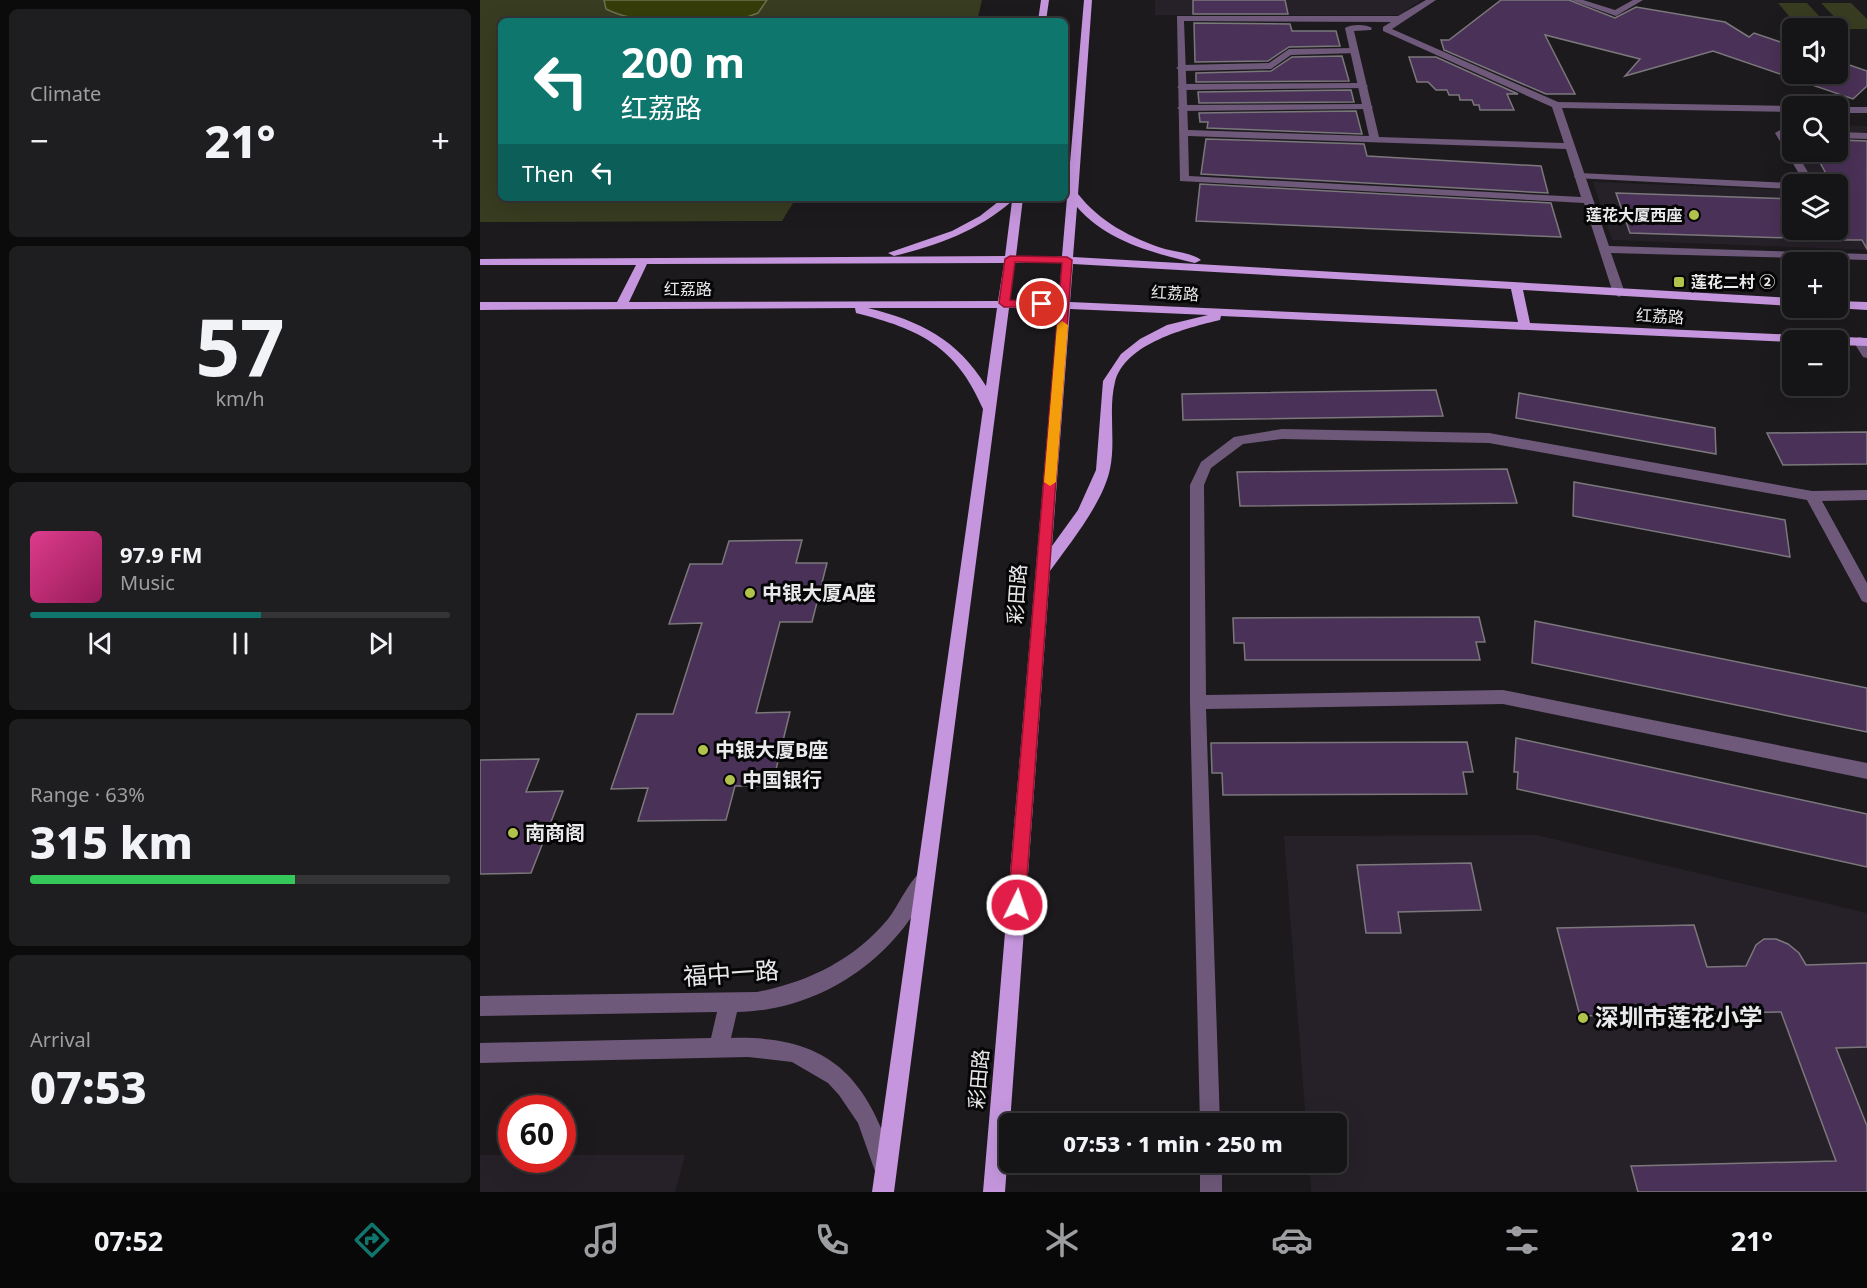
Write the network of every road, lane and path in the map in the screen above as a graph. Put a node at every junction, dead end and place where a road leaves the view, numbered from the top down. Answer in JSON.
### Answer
{"nodes":[{"id":1,"x":1045,"y":0,"type":"edge"},
{"id":2,"x":1088,"y":0,"type":"edge"},
{"id":3,"x":1432,"y":0,"type":"edge"},
{"id":4,"x":1575,"y":0,"type":"edge"},
{"id":5,"x":1639,"y":0,"type":"edge"},
{"id":6,"x":1042,"y":18,"type":"edge"},
{"id":7,"x":1400,"y":19,"type":"junction"},
{"id":8,"x":1386,"y":28,"type":"junction"},
{"id":9,"x":1354,"y":51,"type":"junction"},
{"id":10,"x":1181,"y":68,"type":"junction"},
{"id":11,"x":1363,"y":86,"type":"junction"},
{"id":12,"x":1182,"y":87,"type":"junction"},
{"id":13,"x":1556,"y":105,"type":"junction"},
{"id":14,"x":1368,"y":107,"type":"junction"},
{"id":15,"x":1182,"y":108,"type":"junction"},
{"id":16,"x":1782,"y":109,"type":"edge"},
{"id":17,"x":1848,"y":110,"type":"edge"},
{"id":18,"x":1867,"y":110,"type":"edge"},
{"id":19,"x":1183,"y":133,"type":"junction"},
{"id":20,"x":1848,"y":135,"type":"edge"},
{"id":21,"x":1867,"y":136,"type":"edge"},
{"id":22,"x":1375,"y":139,"type":"junction"},
{"id":23,"x":1569,"y":146,"type":"junction"},
{"id":24,"x":1579,"y":176,"type":"junction"},
{"id":25,"x":1782,"y":186,"type":"edge"},
{"id":26,"x":1072,"y":195,"type":"junction"},
{"id":27,"x":1587,"y":200,"type":"junction"},
{"id":28,"x":1006,"y":201,"type":"edge"},
{"id":29,"x":1018,"y":201,"type":"edge"},
{"id":30,"x":1604,"y":249,"type":"junction"},
{"id":31,"x":1867,"y":257,"type":"edge"},
{"id":32,"x":844,"y":259,"type":"junction"},
{"id":33,"x":1010,"y":259,"type":"junction"},
{"id":34,"x":1067,"y":260,"type":"junction"},
{"id":35,"x":644,"y":261,"type":"junction"},
{"id":36,"x":480,"y":262,"type":"edge"},
{"id":37,"x":1272,"y":273,"type":"junction"},
{"id":38,"x":1517,"y":288,"type":"junction"},
{"id":39,"x":1619,"y":294,"type":"junction"},
{"id":40,"x":1782,"y":302,"type":"edge"},
{"id":41,"x":1004,"y":303,"type":"junction"},
{"id":42,"x":803,"y":304,"type":"junction"},
{"id":43,"x":1064,"y":305,"type":"junction"},
{"id":44,"x":1848,"y":305,"type":"edge"},
{"id":45,"x":480,"y":306,"type":"edge"},
{"id":46,"x":621,"y":306,"type":"junction"},
{"id":47,"x":1867,"y":306,"type":"edge"},
{"id":48,"x":1290,"y":315,"type":"junction"},
{"id":49,"x":1525,"y":326,"type":"junction"},
{"id":50,"x":1863,"y":342,"type":"edge"},
{"id":51,"x":1867,"y":354,"type":"edge"},
{"id":52,"x":989,"y":410,"type":"junction"},
{"id":53,"x":1867,"y":495,"type":"edge"},
{"id":54,"x":1812,"y":496,"type":"junction"},
{"id":55,"x":1043,"y":570,"type":"junction"},
{"id":56,"x":1867,"y":597,"type":"edge"},
{"id":57,"x":1198,"y":702,"type":"junction"},
{"id":58,"x":1867,"y":771,"type":"edge"},
{"id":59,"x":928,"y":866,"type":"junction"},
{"id":60,"x":729,"y":1002,"type":"junction"},
{"id":61,"x":480,"y":1006,"type":"edge"},
{"id":62,"x":719,"y":1049,"type":"junction"},
{"id":63,"x":480,"y":1053,"type":"edge"},
{"id":64,"x":1210,"y":1113,"type":"edge"},
{"id":65,"x":1211,"y":1173,"type":"edge"},
{"id":66,"x":885,"y":1182,"type":"edge"},
{"id":67,"x":994,"y":1192,"type":"edge"},
{"id":68,"x":1211,"y":1192,"type":"edge"}],
"edges":[{"from":1,"to":6,"type":"main road"},
{"from":2,"to":26,"type":"main road","name":"彩田路"},
{"from":3,"to":7,"type":"street"},
{"from":4,"to":5,"type":"street"},
{"from":7,"to":8,"type":"street"},
{"from":7,"to":10,"type":"street"},
{"from":8,"to":9,"type":"street"},
{"from":8,"to":13,"type":"street"},
{"from":9,"to":10,"type":"street"},
{"from":9,"to":11,"type":"street"},
{"from":10,"to":12,"type":"street"},
{"from":11,"to":12,"type":"street"},
{"from":11,"to":14,"type":"street"},
{"from":12,"to":15,"type":"street"},
{"from":13,"to":16,"type":"street"},
{"from":13,"to":23,"type":"street"},
{"from":14,"to":15,"type":"street"},
{"from":14,"to":22,"type":"street"},
{"from":15,"to":19,"type":"street"},
{"from":17,"to":18,"type":"street"},
{"from":19,"to":22,"type":"street"},
{"from":19,"to":27,"type":"street"},
{"from":20,"to":21,"type":"street"},
{"from":22,"to":23,"type":"street"},
{"from":23,"to":24,"type":"street"},
{"from":24,"to":25,"type":"street"},
{"from":24,"to":27,"type":"street"},
{"from":26,"to":34,"type":"main road","name":"彩田路"},
{"from":26,"to":37,"type":"main road"},
{"from":27,"to":30,"type":"street"},
{"from":28,"to":32,"type":"main road"},
{"from":29,"to":33,"type":"main road"},
{"from":30,"to":31,"type":"street"},
{"from":30,"to":39,"type":"street"},
{"from":32,"to":33,"type":"main road","name":"红荔路"},
{"from":32,"to":35,"type":"main road","name":"红荔路"},
{"from":33,"to":34,"type":"main road","name":"红荔路"},
{"from":33,"to":41,"type":"main road"},
{"from":34,"to":37,"type":"main road","name":"红荔路"},
{"from":34,"to":43,"type":"main road","name":"彩田路"},
{"from":35,"to":36,"type":"main road","name":"红荔路"},
{"from":35,"to":46,"type":"main road"},
{"from":37,"to":38,"type":"main road","name":"红荔路"},
{"from":38,"to":39,"type":"main road","name":"红荔路"},
{"from":38,"to":49,"type":"main road"},
{"from":39,"to":40,"type":"main road","name":"红荔路"},
{"from":41,"to":42,"type":"main road","name":"红荔路"},
{"from":41,"to":43,"type":"main road","name":"红荔路"},
{"from":41,"to":52,"type":"main road"},
{"from":42,"to":46,"type":"main road","name":"红荔路"},
{"from":42,"to":52,"type":"main road"},
{"from":43,"to":48,"type":"main road","name":"红荔路"},
{"from":43,"to":55,"type":"main road","name":"彩田路"},
{"from":44,"to":47,"type":"main road"},
{"from":45,"to":46,"type":"main road","name":"红荔路"},
{"from":48,"to":49,"type":"main road","name":"红荔路"},
{"from":48,"to":55,"type":"main road"},
{"from":49,"to":50,"type":"main road","name":"红荔路"},
{"from":50,"to":51,"type":"street"},
{"from":52,"to":59,"type":"main road"},
{"from":53,"to":54,"type":"street"},
{"from":54,"to":56,"type":"street"},
{"from":54,"to":57,"type":"street"},
{"from":55,"to":67,"type":"main road","name":"彩田路"},
{"from":57,"to":58,"type":"street"},
{"from":57,"to":64,"type":"street"},
{"from":59,"to":60,"type":"street","name":"福中一路"},
{"from":59,"to":66,"type":"main road"},
{"from":60,"to":61,"type":"street","name":"福中一路"},
{"from":60,"to":62,"type":"street"},
{"from":62,"to":63,"type":"street"},
{"from":62,"to":66,"type":"street"},
{"from":65,"to":68,"type":"street"}]}
